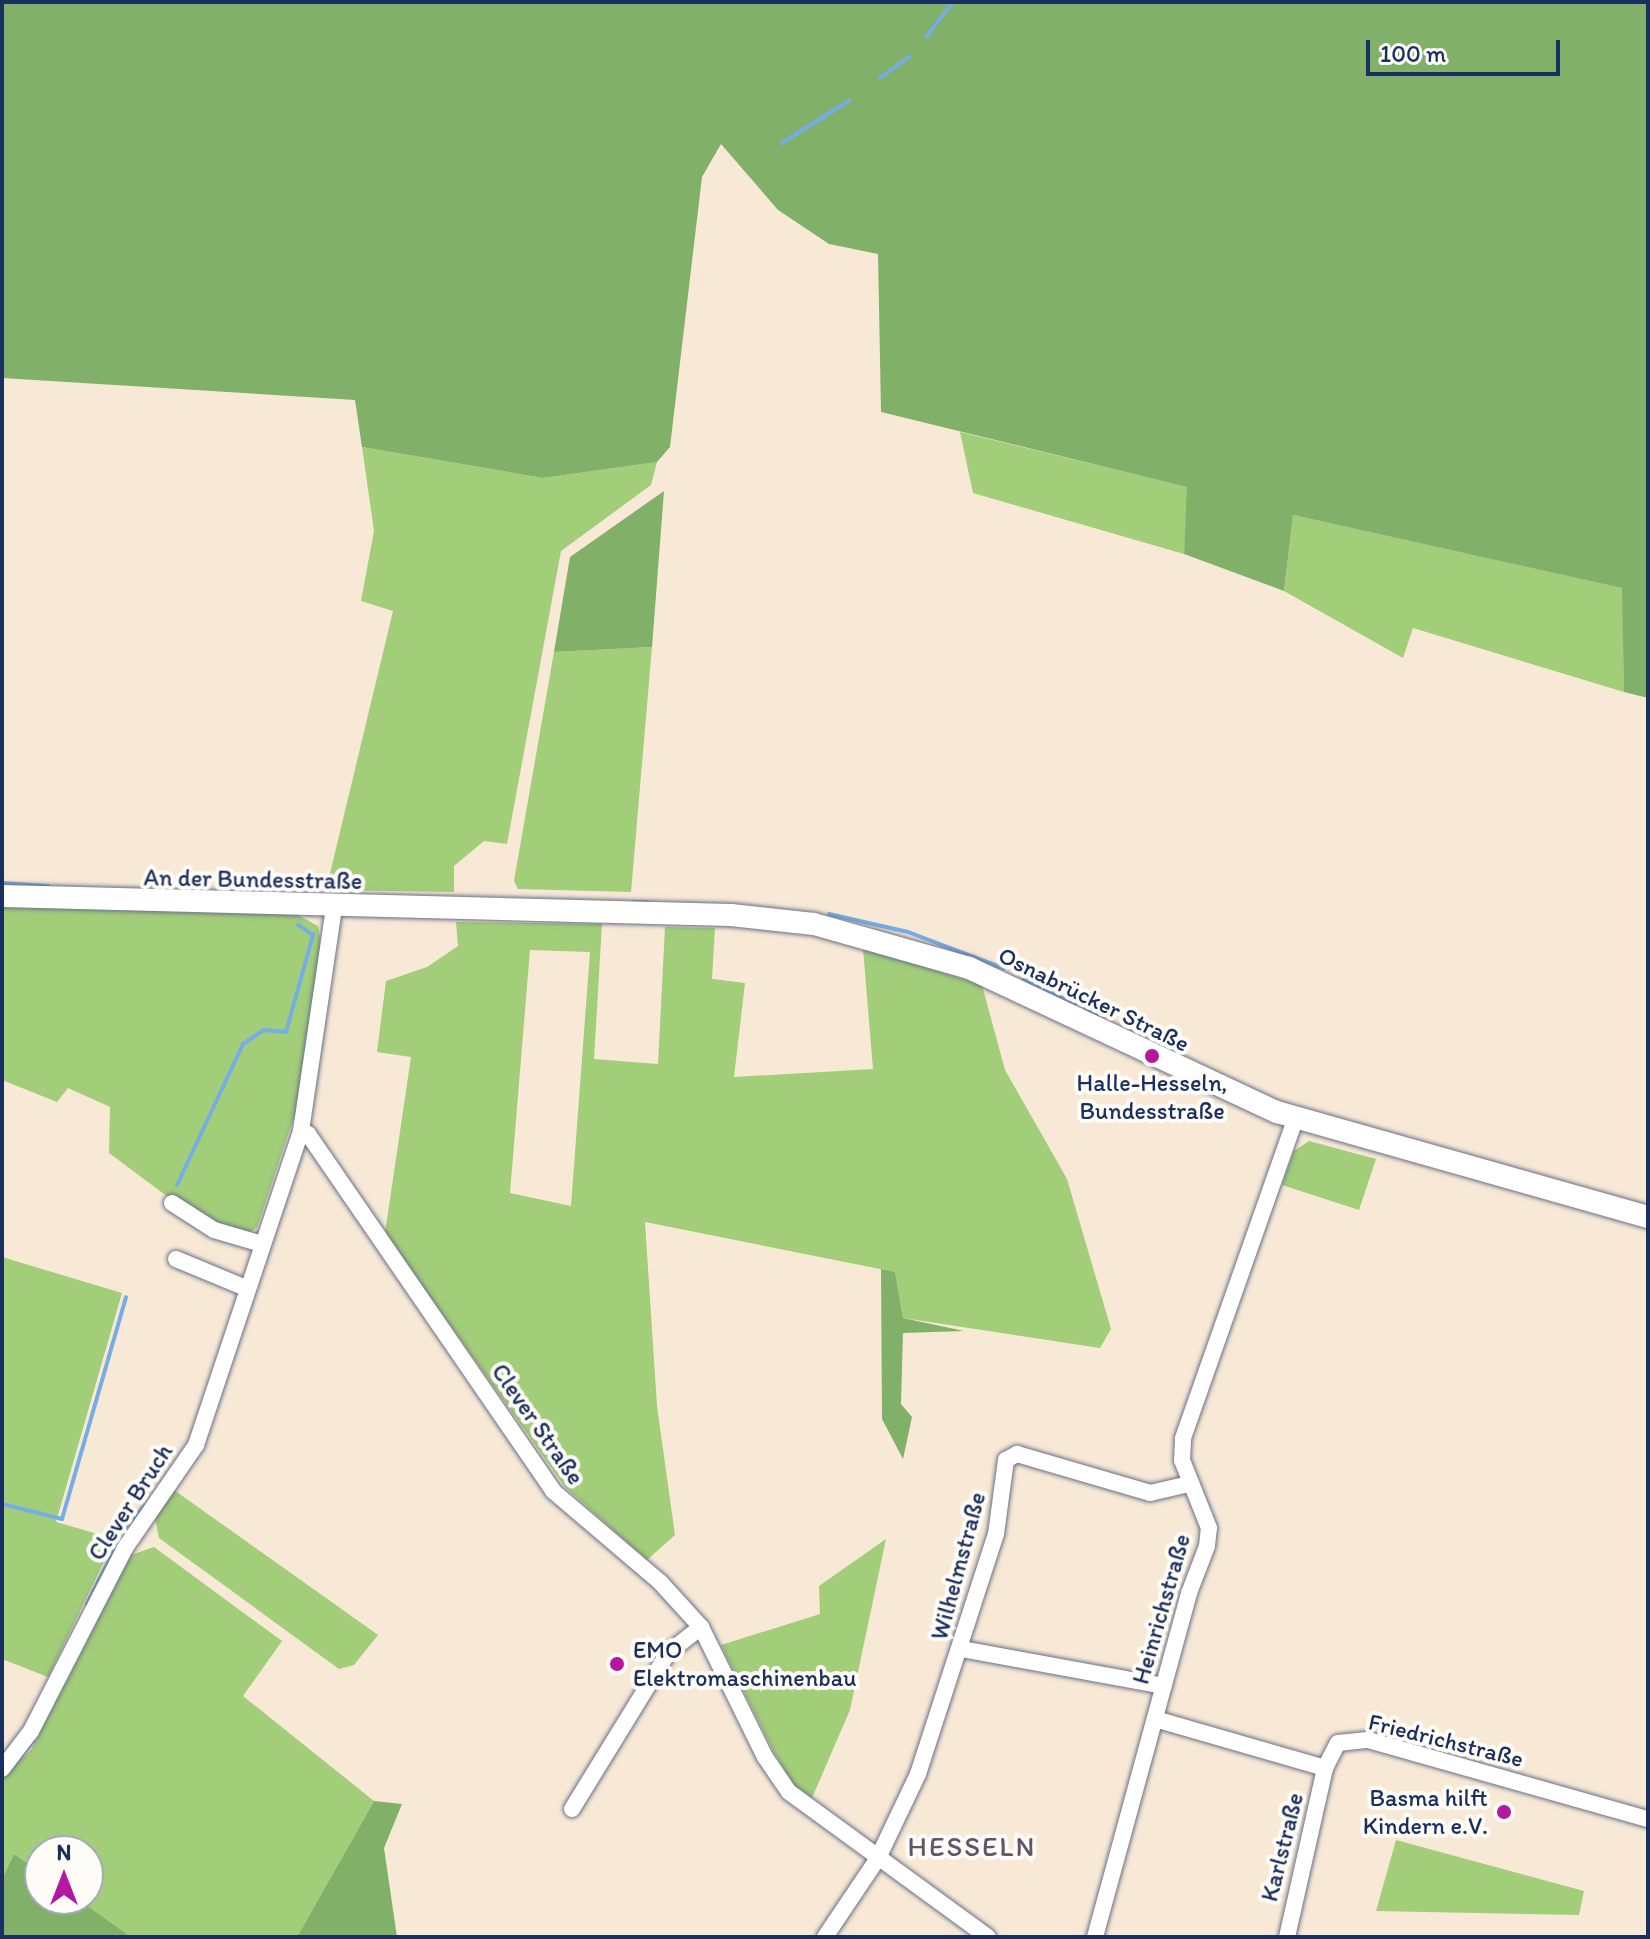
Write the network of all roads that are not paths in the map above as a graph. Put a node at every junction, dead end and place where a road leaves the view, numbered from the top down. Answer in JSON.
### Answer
{"nodes":[{"id":1,"x":2,"y":896,"type":"edge"},
{"id":2,"x":334,"y":907,"type":"junction"},
{"id":3,"x":502,"y":910,"type":"joint"},
{"id":4,"x":1296,"y":1118,"type":"junction"},
{"id":5,"x":301,"y":1131,"type":"junction"},
{"id":6,"x":172,"y":1203,"type":"dead end"},
{"id":7,"x":1648,"y":1217,"type":"edge"},
{"id":8,"x":262,"y":1244,"type":"junction"},
{"id":9,"x":176,"y":1259,"type":"dead end"},
{"id":10,"x":248,"y":1289,"type":"junction"},
{"id":11,"x":1188,"y":1484,"type":"junction"},
{"id":12,"x":701,"y":1627,"type":"junction"},
{"id":13,"x":962,"y":1649,"type":"junction"},
{"id":14,"x":1164,"y":1686,"type":"junction"},
{"id":15,"x":1155,"y":1719,"type":"junction"},
{"id":16,"x":1325,"y":1768,"type":"junction"},
{"id":17,"x":2,"y":1769,"type":"edge"},
{"id":18,"x":572,"y":1809,"type":"dead end"},
{"id":19,"x":1648,"y":1819,"type":"edge"},
{"id":20,"x":878,"y":1858,"type":"junction"},
{"id":21,"x":825,"y":1937,"type":"edge"},
{"id":22,"x":988,"y":1937,"type":"edge"},
{"id":23,"x":1095,"y":1937,"type":"edge"},
{"id":24,"x":1287,"y":1937,"type":"edge"}],
"edges":[{"from":1,"to":2,"type":"main road","name":"An der Bundesstraße"},
{"from":2,"to":3,"type":"main road","name":"An der Bundesstraße"},
{"from":2,"to":5,"type":"street"},
{"from":3,"to":4,"type":"main road","name":"Osnabrücker Straße"},
{"from":4,"to":7,"type":"main road","name":"Osnabrücker Straße"},
{"from":4,"to":11,"type":"street","name":"Heinrichstraße"},
{"from":5,"to":8,"type":"street","name":"Clever Bruch"},
{"from":5,"to":12,"type":"street","name":"Clever Straße"},
{"from":6,"to":8,"type":"street"},
{"from":8,"to":10,"type":"street","name":"Clever Bruch"},
{"from":9,"to":10,"type":"street"},
{"from":10,"to":17,"type":"street","name":"Clever Bruch"},
{"from":11,"to":13,"type":"street","name":"Wilhelmstraße"},
{"from":11,"to":14,"type":"street","name":"Heinrichstraße"},
{"from":12,"to":18,"type":"street"},
{"from":12,"to":20,"type":"street","name":"Clever Straße"},
{"from":13,"to":14,"type":"street"},
{"from":13,"to":20,"type":"street","name":"Wilhelmstraße"},
{"from":14,"to":15,"type":"street","name":"Heinrichstraße"},
{"from":15,"to":16,"type":"street"},
{"from":15,"to":23,"type":"street","name":"Heinrichstraße"},
{"from":16,"to":19,"type":"street","name":"Friedrichstraße"},
{"from":16,"to":24,"type":"street","name":"Karlstraße"},
{"from":20,"to":21,"type":"street","name":"Wilhelmstraße"},
{"from":20,"to":22,"type":"street","name":"Clever Straße"}]}
